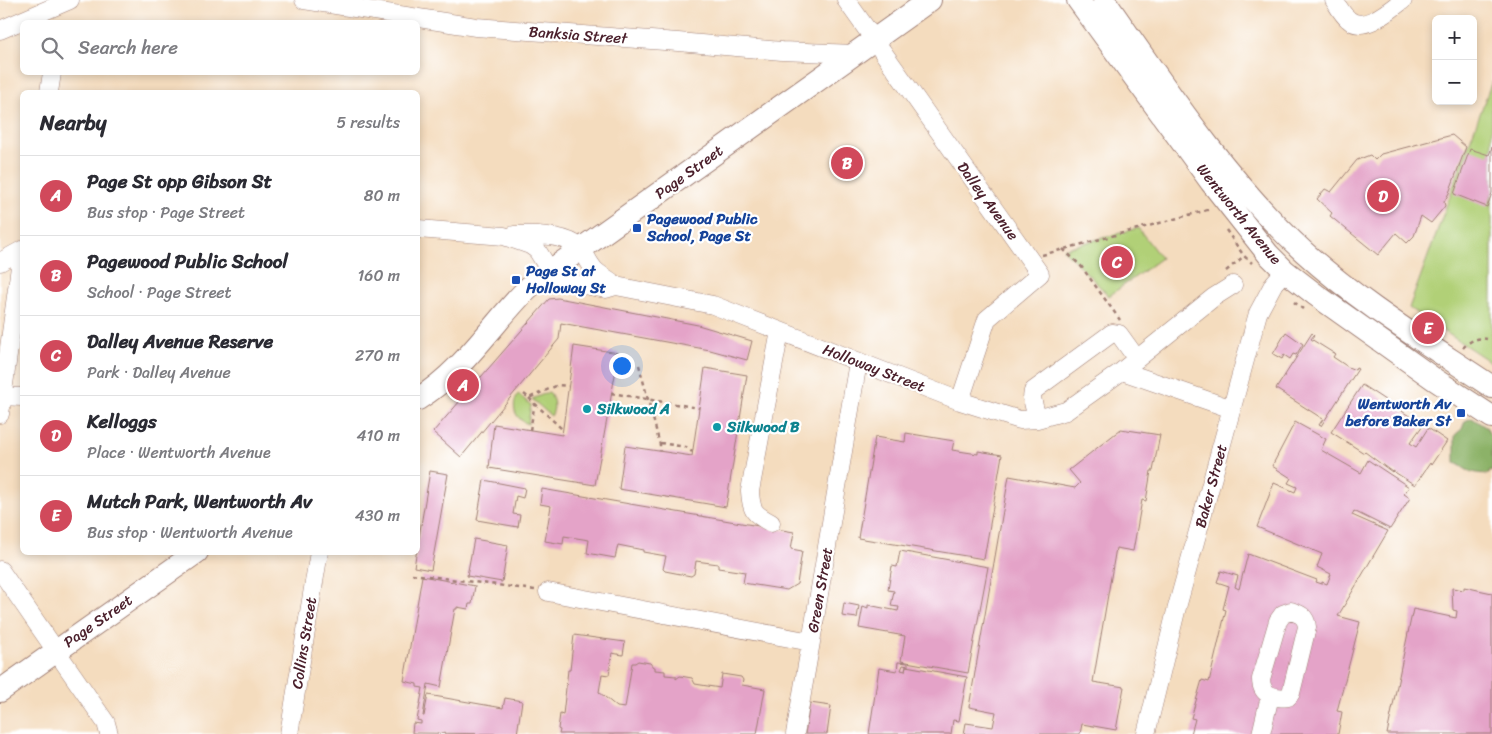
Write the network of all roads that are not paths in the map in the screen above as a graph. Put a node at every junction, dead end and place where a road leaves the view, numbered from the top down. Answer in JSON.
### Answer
{"nodes":[{"id":1,"x":70,"y":0,"type":"edge"},
{"id":2,"x":304,"y":0,"type":"edge"},
{"id":3,"x":846,"y":0,"type":"edge"},
{"id":4,"x":930,"y":0,"type":"edge"},
{"id":5,"x":1078,"y":0,"type":"edge"},
{"id":6,"x":1104,"y":0,"type":"edge"},
{"id":7,"x":1334,"y":0,"type":"edge"},
{"id":8,"x":1403,"y":0,"type":"edge"},
{"id":9,"x":23,"y":20,"type":"edge"},
{"id":10,"x":20,"y":21,"type":"edge"},
{"id":11,"x":0,"y":30,"type":"edge"},
{"id":12,"x":874,"y":40,"type":"junction"},
{"id":13,"x":854,"y":54,"type":"junction"},
{"id":14,"x":52,"y":75,"type":"edge"},
{"id":15,"x":49,"y":90,"type":"edge"},
{"id":16,"x":420,"y":229,"type":"edge"},
{"id":17,"x":504,"y":236,"type":"junction"},
{"id":18,"x":581,"y":248,"type":"junction"},
{"id":19,"x":20,"y":252,"type":"edge"},
{"id":20,"x":1304,"y":252,"type":"junction"},
{"id":21,"x":0,"y":262,"type":"edge"},
{"id":22,"x":20,"y":266,"type":"edge"},
{"id":23,"x":550,"y":271,"type":"junction"},
{"id":24,"x":1285,"y":271,"type":"junction"},
{"id":25,"x":1228,"y":280,"type":"road end"},
{"id":26,"x":616,"y":286,"type":"junction"},
{"id":27,"x":780,"y":331,"type":"junction"},
{"id":28,"x":1137,"y":359,"type":"junction"},
{"id":29,"x":858,"y":362,"type":"junction"},
{"id":30,"x":1122,"y":371,"type":"junction"},
{"id":31,"x":1492,"y":387,"type":"edge"},
{"id":32,"x":2,"y":396,"type":"junction"},
{"id":33,"x":20,"y":397,"type":"edge"},
{"id":34,"x":420,"y":399,"type":"edge"},
{"id":35,"x":960,"y":401,"type":"junction"},
{"id":36,"x":1232,"y":409,"type":"junction"},
{"id":37,"x":0,"y":414,"type":"edge"},
{"id":38,"x":1492,"y":417,"type":"edge"},
{"id":39,"x":1037,"y":419,"type":"junction"},
{"id":40,"x":771,"y":523,"type":"dead end"},
{"id":41,"x":193,"y":555,"type":"edge"},
{"id":42,"x":319,"y":555,"type":"edge"},
{"id":43,"x":0,"y":570,"type":"edge"},
{"id":44,"x":548,"y":592,"type":"road end"},
{"id":45,"x":811,"y":642,"type":"junction"},
{"id":46,"x":56,"y":652,"type":"junction"},
{"id":47,"x":0,"y":691,"type":"edge"},
{"id":48,"x":1270,"y":696,"type":"dead end"},
{"id":49,"x":109,"y":734,"type":"edge"},
{"id":50,"x":289,"y":734,"type":"edge"},
{"id":51,"x":795,"y":734,"type":"edge"},
{"id":52,"x":1146,"y":734,"type":"edge"},
{"id":53,"x":1261,"y":734,"type":"edge"}],
"edges":[{"from":1,"to":9,"type":"street"},
{"from":2,"to":13,"type":"street","name":"Banksia Street"},
{"from":3,"to":12,"type":"street","name":"Dalley Avenue"},
{"from":4,"to":12,"type":"main road","name":"Page Street"},
{"from":5,"to":24,"type":"main road","name":"Wentworth Avenue"},
{"from":6,"to":20,"type":"main road","name":"Wentworth Avenue"},
{"from":7,"to":8,"type":"street"},
{"from":10,"to":11,"type":"street"},
{"from":12,"to":13,"type":"main road","name":"Page Street"},
{"from":12,"to":35,"type":"street","name":"Dalley Avenue"},
{"from":13,"to":18,"type":"main road","name":"Page Street"},
{"from":14,"to":15,"type":"street"},
{"from":16,"to":17,"type":"street","name":"Holloway Street"},
{"from":17,"to":18,"type":"street","name":"Holloway Street"},
{"from":17,"to":23,"type":"street","name":"Holloway Street"},
{"from":18,"to":23,"type":"main road","name":"Page Street"},
{"from":18,"to":26,"type":"street","name":"Holloway Street"},
{"from":19,"to":21,"type":"street"},
{"from":20,"to":24,"type":"main road","name":"Baker Street"},
{"from":20,"to":31,"type":"main road","name":"Wentworth Avenue"},
{"from":22,"to":32,"type":"street"},
{"from":23,"to":26,"type":"street","name":"Holloway Street"},
{"from":23,"to":34,"type":"main road","name":"Page Street"},
{"from":24,"to":36,"type":"street","name":"Baker Street"},
{"from":24,"to":38,"type":"main road","name":"Wentworth Avenue"},
{"from":25,"to":28,"type":"street","name":"Holloway Street"},
{"from":26,"to":27,"type":"street","name":"Holloway Street"},
{"from":27,"to":29,"type":"street","name":"Holloway Street"},
{"from":27,"to":40,"type":"street"},
{"from":28,"to":30,"type":"street","name":"Holloway Street"},
{"from":28,"to":39,"type":"street"},
{"from":29,"to":35,"type":"street","name":"Holloway Street"},
{"from":29,"to":45,"type":"street","name":"Green Street"},
{"from":30,"to":36,"type":"street"},
{"from":30,"to":39,"type":"street","name":"Holloway Street"},
{"from":32,"to":33,"type":"street"},
{"from":32,"to":37,"type":"street"},
{"from":35,"to":39,"type":"street","name":"Holloway Street"},
{"from":36,"to":52,"type":"street","name":"Baker Street"},
{"from":41,"to":46,"type":"main road","name":"Page Street"},
{"from":42,"to":50,"type":"street","name":"Collins Street"},
{"from":43,"to":46,"type":"street"},
{"from":44,"to":45,"type":"street","name":"Green Street"},
{"from":45,"to":51,"type":"street"},
{"from":46,"to":47,"type":"main road","name":"Page Street"},
{"from":46,"to":49,"type":"street"},
{"from":48,"to":53,"type":"street"}]}
